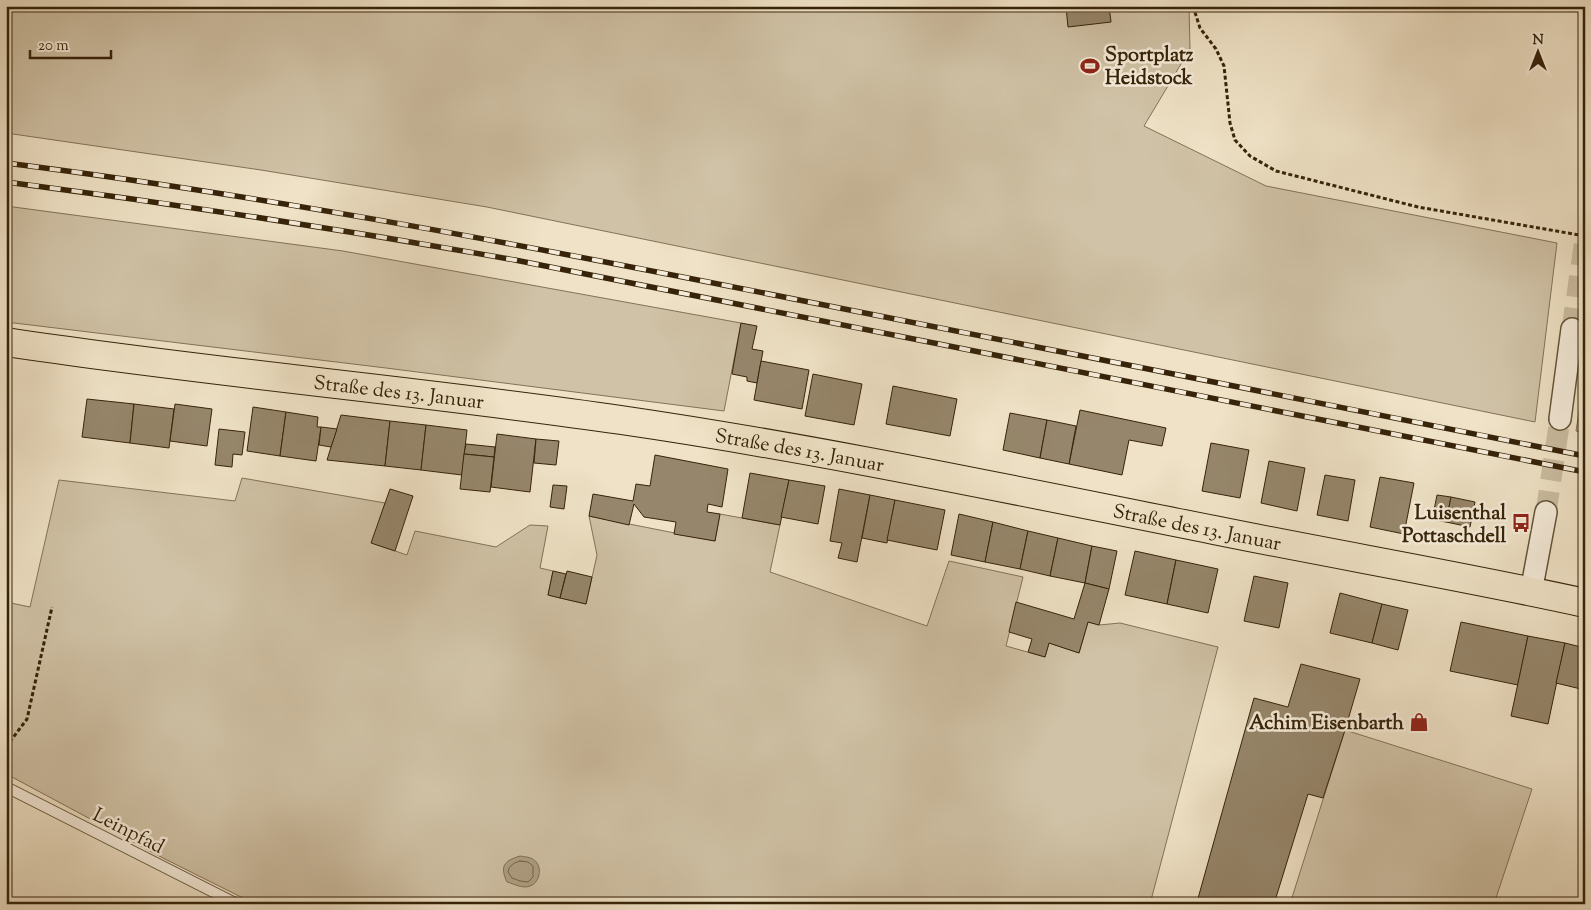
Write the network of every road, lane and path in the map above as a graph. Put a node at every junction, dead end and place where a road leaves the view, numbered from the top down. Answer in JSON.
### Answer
{"nodes":[{"id":1,"x":1193,"y":6,"type":"edge"},
{"id":2,"x":1585,"y":236,"type":"edge"},
{"id":3,"x":1572,"y":329,"type":"tunnel mouth"},
{"id":4,"x":6,"y":342,"type":"edge"},
{"id":5,"x":1560,"y":419,"type":"tunnel mouth"},
{"id":6,"x":1546,"y":512,"type":"tunnel mouth"},
{"id":7,"x":1531,"y":592,"type":"junction"},
{"id":8,"x":1585,"y":603,"type":"edge"},
{"id":9,"x":52,"y":606,"type":"dead end"},
{"id":10,"x":6,"y":747,"type":"edge"},
{"id":11,"x":6,"y":787,"type":"edge"},
{"id":12,"x":237,"y":904,"type":"edge"}],
"edges":[{"from":1,"to":2,"type":"path"},
{"from":3,"to":5,"type":"street"},
{"from":4,"to":7,"type":"main road","name":"Straße des 13. Januar"},
{"from":6,"to":7,"type":"street"},
{"from":7,"to":8,"type":"main road","name":"Straße des 13. Januar"},
{"from":9,"to":10,"type":"path"},
{"from":11,"to":12,"type":"lane","name":"Leinpfad"}]}
